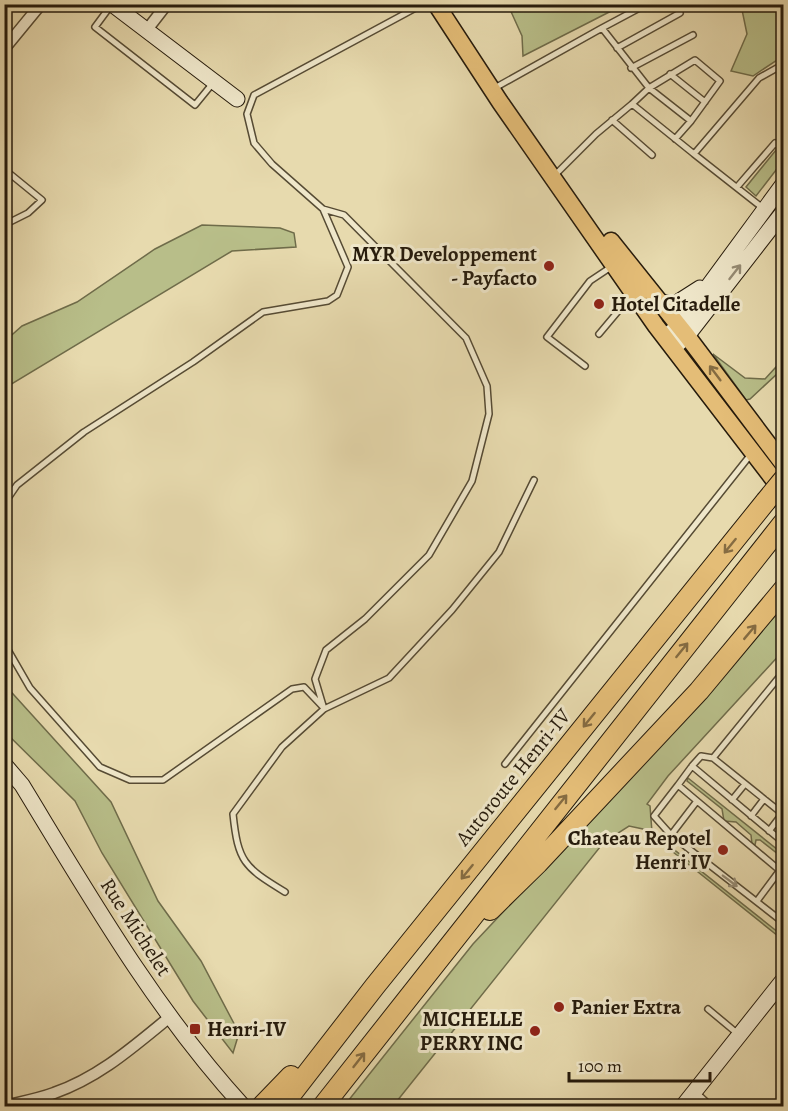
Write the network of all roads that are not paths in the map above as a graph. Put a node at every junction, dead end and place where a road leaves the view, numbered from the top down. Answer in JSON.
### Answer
{"nodes":[{"id":1,"x":41,"y":4,"type":"edge"},
{"id":2,"x":112,"y":4,"type":"edge"},
{"id":3,"x":167,"y":4,"type":"edge"},
{"id":4,"x":423,"y":4,"type":"edge"},
{"id":5,"x":436,"y":4,"type":"edge"},
{"id":6,"x":647,"y":4,"type":"edge"},
{"id":7,"x":680,"y":13,"type":"dead end"},
{"id":8,"x":602,"y":28,"type":"junction"},
{"id":9,"x":146,"y":31,"type":"junction"},
{"id":10,"x":693,"y":34,"type":"dead end"},
{"id":11,"x":617,"y":48,"type":"junction"},
{"id":12,"x":4,"y":49,"type":"edge"},
{"id":13,"x":782,"y":66,"type":"edge"},
{"id":14,"x":631,"y":68,"type":"junction"},
{"id":15,"x":670,"y":74,"type":"junction"},
{"id":16,"x":214,"y":82,"type":"junction"},
{"id":17,"x":649,"y":88,"type":"junction"},
{"id":18,"x":492,"y":90,"type":"junction"},
{"id":19,"x":705,"y":102,"type":"junction"},
{"id":20,"x":243,"y":103,"type":"junction"},
{"id":21,"x":632,"y":104,"type":"junction"},
{"id":22,"x":612,"y":120,"type":"junction"},
{"id":23,"x":691,"y":121,"type":"junction"},
{"id":24,"x":675,"y":139,"type":"junction"},
{"id":25,"x":783,"y":150,"type":"edge"},
{"id":26,"x":694,"y":153,"type":"junction"},
{"id":27,"x":652,"y":155,"type":"dead end"},
{"id":28,"x":4,"y":169,"type":"edge"},
{"id":29,"x":559,"y":183,"type":"junction"},
{"id":30,"x":783,"y":183,"type":"edge"},
{"id":31,"x":736,"y":187,"type":"junction"},
{"id":32,"x":323,"y":209,"type":"junction"},
{"id":33,"x":764,"y":209,"type":"junction"},
{"id":34,"x":783,"y":211,"type":"edge"},
{"id":35,"x":4,"y":225,"type":"edge"},
{"id":36,"x":614,"y":263,"type":"junction"},
{"id":37,"x":710,"y":280,"type":"junction"},
{"id":38,"x":634,"y":293,"type":"junction"},
{"id":39,"x":658,"y":302,"type":"junction"},
{"id":40,"x":683,"y":331,"type":"junction"},
{"id":41,"x":599,"y":334,"type":"dead end"},
{"id":42,"x":669,"y":343,"type":"junction"},
{"id":43,"x":585,"y":366,"type":"dead end"},
{"id":44,"x":753,"y":452,"type":"junction"},
{"id":45,"x":783,"y":465,"type":"edge"},
{"id":46,"x":783,"y":479,"type":"edge"},
{"id":47,"x":534,"y":480,"type":"dead end"},
{"id":48,"x":775,"y":497,"type":"edge"},
{"id":49,"x":4,"y":504,"type":"edge"},
{"id":50,"x":783,"y":522,"type":"edge"},
{"id":51,"x":781,"y":595,"type":"edge"},
{"id":52,"x":4,"y":643,"type":"edge"},
{"id":53,"x":783,"y":671,"type":"edge"},
{"id":54,"x":324,"y":709,"type":"junction"},
{"id":55,"x":713,"y":758,"type":"junction"},
{"id":56,"x":4,"y":764,"type":"edge"},
{"id":57,"x":505,"y":764,"type":"dead end"},
{"id":58,"x":692,"y":766,"type":"junction"},
{"id":59,"x":745,"y":784,"type":"junction"},
{"id":60,"x":678,"y":785,"type":"junction"},
{"id":61,"x":764,"y":799,"type":"junction"},
{"id":62,"x":732,"y":800,"type":"junction"},
{"id":63,"x":697,"y":801,"type":"junction"},
{"id":64,"x":783,"y":815,"type":"edge"},
{"id":65,"x":751,"y":816,"type":"junction"},
{"id":66,"x":776,"y":823,"type":"junction"},
{"id":67,"x":783,"y":829,"type":"edge"},
{"id":68,"x":769,"y":831,"type":"junction"},
{"id":69,"x":670,"y":835,"type":"junction"},
{"id":70,"x":783,"y":843,"type":"edge"},
{"id":71,"x":782,"y":872,"type":"edge"},
{"id":72,"x":285,"y":892,"type":"dead end"},
{"id":73,"x":757,"y":901,"type":"junction"},
{"id":74,"x":783,"y":923,"type":"edge"},
{"id":75,"x":446,"y":952,"type":"junction"},
{"id":76,"x":783,"y":980,"type":"edge"},
{"id":77,"x":708,"y":1009,"type":"dead end"},
{"id":78,"x":171,"y":1016,"type":"junction"},
{"id":79,"x":740,"y":1035,"type":"junction"},
{"id":80,"x":693,"y":1093,"type":"junction"},
{"id":81,"x":269,"y":1105,"type":"edge"},
{"id":82,"x":4,"y":1106,"type":"edge"},
{"id":83,"x":323,"y":1107,"type":"edge"},
{"id":84,"x":682,"y":1107,"type":"edge"},
{"id":85,"x":707,"y":1107,"type":"edge"}],
"edges":[{"from":1,"to":12,"type":"street"},
{"from":2,"to":9,"type":"street"},
{"from":2,"to":16,"type":"lane"},
{"from":3,"to":9,"type":"street"},
{"from":4,"to":20,"type":"lane"},
{"from":5,"to":18,"type":"main road"},
{"from":6,"to":8,"type":"lane"},
{"from":7,"to":11,"type":"lane"},
{"from":8,"to":11,"type":"lane"},
{"from":8,"to":18,"type":"lane"},
{"from":9,"to":16,"type":"street"},
{"from":10,"to":14,"type":"lane"},
{"from":11,"to":14,"type":"lane"},
{"from":13,"to":26,"type":"lane"},
{"from":14,"to":17,"type":"lane"},
{"from":15,"to":17,"type":"lane"},
{"from":15,"to":19,"type":"lane"},
{"from":15,"to":19,"type":"lane"},
{"from":16,"to":20,"type":"street"},
{"from":17,"to":21,"type":"lane"},
{"from":17,"to":23,"type":"lane"},
{"from":18,"to":29,"type":"main road"},
{"from":19,"to":23,"type":"lane"},
{"from":20,"to":32,"type":"lane"},
{"from":21,"to":22,"type":"lane"},
{"from":21,"to":24,"type":"lane"},
{"from":22,"to":27,"type":"lane"},
{"from":22,"to":29,"type":"lane"},
{"from":23,"to":24,"type":"lane"},
{"from":24,"to":26,"type":"lane"},
{"from":25,"to":31,"type":"lane"},
{"from":26,"to":31,"type":"lane"},
{"from":28,"to":35,"type":"lane"},
{"from":29,"to":36,"type":"main road"},
{"from":29,"to":39,"type":"main road"},
{"from":30,"to":33,"type":"street"},
{"from":31,"to":33,"type":"lane"},
{"from":32,"to":49,"type":"lane"},
{"from":32,"to":54,"type":"lane"},
{"from":33,"to":37,"type":"street"},
{"from":40,"to":34,"type":"street","one_way":true},
{"from":36,"to":38,"type":"main road"},
{"from":36,"to":43,"type":"lane"},
{"from":37,"to":39,"type":"street"},
{"from":37,"to":40,"type":"street"},
{"from":38,"to":41,"type":"lane"},
{"from":38,"to":42,"type":"main road"},
{"from":39,"to":40,"type":"main road"},
{"from":40,"to":42,"type":"street"},
{"from":45,"to":40,"type":"main road","one_way":true},
{"from":42,"to":44,"type":"main road"},
{"from":44,"to":48,"type":"main road"},
{"from":44,"to":57,"type":"lane"},
{"from":46,"to":48,"type":"highway","name":"Autoroute Henri-IV","bridge":true},
{"from":47,"to":54,"type":"lane"},
{"from":48,"to":81,"type":"highway","name":"Autoroute Henri-IV","one_way":true},
{"from":75,"to":50,"type":"highway","one_way":true},
{"from":75,"to":51,"type":"highway","one_way":true},
{"from":52,"to":54,"type":"lane"},
{"from":53,"to":55,"type":"lane"},
{"from":54,"to":72,"type":"lane"},
{"from":55,"to":58,"type":"lane"},
{"from":55,"to":59,"type":"lane"},
{"from":56,"to":78,"type":"street","name":"Rue Michelet"},
{"from":58,"to":60,"type":"lane"},
{"from":58,"to":62,"type":"lane"},
{"from":59,"to":61,"type":"lane"},
{"from":59,"to":62,"type":"lane"},
{"from":60,"to":63,"type":"lane"},
{"from":60,"to":69,"type":"lane"},
{"from":61,"to":64,"type":"lane"},
{"from":61,"to":65,"type":"lane"},
{"from":62,"to":65,"type":"lane"},
{"from":63,"to":69,"type":"lane"},
{"from":63,"to":71,"type":"lane"},
{"from":64,"to":66,"type":"lane"},
{"from":65,"to":68,"type":"lane"},
{"from":66,"to":67,"type":"lane"},
{"from":66,"to":68,"type":"lane"},
{"from":68,"to":70,"type":"lane"},
{"from":69,"to":73,"type":"lane","one_way":true},
{"from":71,"to":73,"type":"lane"},
{"from":73,"to":74,"type":"lane"},
{"from":83,"to":75,"type":"highway","one_way":true},
{"from":76,"to":79,"type":"street"},
{"from":77,"to":79,"type":"lane"},
{"from":78,"to":81,"type":"street","name":"Rue Michelet"},
{"from":78,"to":82,"type":"street"},
{"from":79,"to":80,"type":"street"},
{"from":80,"to":84,"type":"street"},
{"from":80,"to":85,"type":"street"}]}
